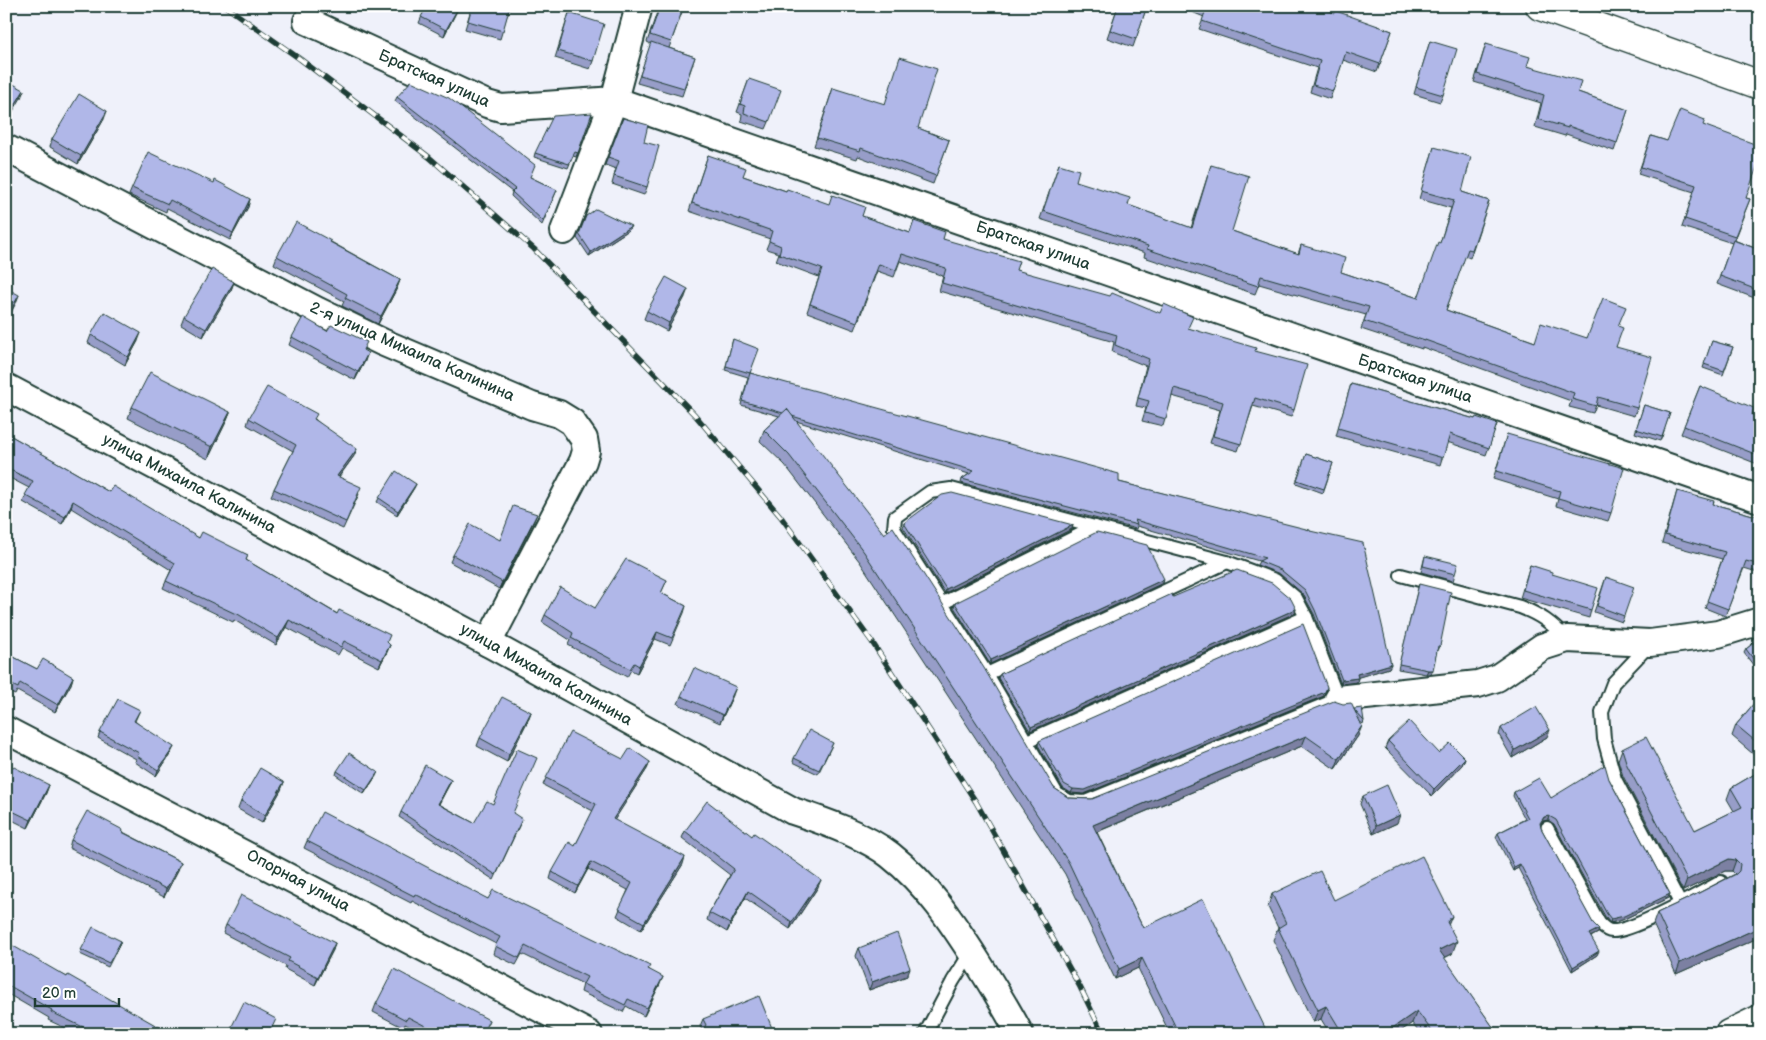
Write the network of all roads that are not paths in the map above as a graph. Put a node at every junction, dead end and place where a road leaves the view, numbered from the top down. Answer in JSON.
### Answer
{"nodes":[{"id":1,"x":639,"y":6,"type":"edge"},
{"id":2,"x":1540,"y":6,"type":"edge"},
{"id":3,"x":307,"y":21,"type":"dead end"},
{"id":4,"x":1760,"y":85,"type":"edge"},
{"id":5,"x":614,"y":100,"type":"junction"},
{"id":6,"x":6,"y":148,"type":"edge"},
{"id":7,"x":564,"y":231,"type":"dead end"},
{"id":8,"x":6,"y":387,"type":"edge"},
{"id":9,"x":1760,"y":499,"type":"edge"},
{"id":10,"x":1095,"y":527,"type":"junction"},
{"id":11,"x":1227,"y":562,"type":"junction"},
{"id":12,"x":1401,"y":575,"type":"dead end"},
{"id":13,"x":943,"y":603,"type":"junction"},
{"id":14,"x":1306,"y":617,"type":"junction"},
{"id":15,"x":1760,"y":621,"type":"edge"},
{"id":16,"x":1567,"y":639,"type":"junction"},
{"id":17,"x":488,"y":643,"type":"junction"},
{"id":18,"x":1650,"y":643,"type":"junction"},
{"id":19,"x":987,"y":674,"type":"junction"},
{"id":20,"x":1338,"y":699,"type":"junction"},
{"id":21,"x":6,"y":730,"type":"edge"},
{"id":22,"x":1027,"y":741,"type":"junction"},
{"id":23,"x":1547,"y":828,"type":"dead end"},
{"id":24,"x":1728,"y":878,"type":"edge"},
{"id":25,"x":1680,"y":903,"type":"junction"},
{"id":26,"x":971,"y":952,"type":"junction"},
{"id":27,"x":1760,"y":1019,"type":"edge"},
{"id":28,"x":589,"y":1034,"type":"edge"},
{"id":29,"x":925,"y":1034,"type":"edge"},
{"id":30,"x":1020,"y":1034,"type":"edge"},
{"id":31,"x":1729,"y":1034,"type":"edge"}],
"edges":[{"from":1,"to":5,"type":"street"},
{"from":2,"to":4,"type":"street"},
{"from":3,"to":5,"type":"street","name":"Братская улица"},
{"from":5,"to":7,"type":"street"},
{"from":5,"to":9,"type":"street","name":"Братская улица"},
{"from":6,"to":17,"type":"street","name":"2-я улица Михаила Калинина"},
{"from":8,"to":17,"type":"street","name":"улица Михаила Калинина"},
{"from":10,"to":11,"type":"lane"},
{"from":10,"to":13,"type":"lane"},
{"from":10,"to":13,"type":"lane"},
{"from":11,"to":14,"type":"lane"},
{"from":11,"to":19,"type":"lane"},
{"from":12,"to":16,"type":"lane"},
{"from":13,"to":19,"type":"lane"},
{"from":14,"to":20,"type":"lane"},
{"from":14,"to":22,"type":"lane"},
{"from":15,"to":18,"type":"street"},
{"from":16,"to":18,"type":"street"},
{"from":16,"to":20,"type":"street"},
{"from":17,"to":26,"type":"street","name":"улица Михаила Калинина"},
{"from":18,"to":25,"type":"lane"},
{"from":19,"to":22,"type":"lane"},
{"from":20,"to":22,"type":"lane"},
{"from":21,"to":28,"type":"street","name":"Опорная улица"},
{"from":23,"to":25,"type":"lane"},
{"from":24,"to":25,"type":"lane"},
{"from":26,"to":29,"type":"lane"},
{"from":26,"to":30,"type":"street","name":"улица Михаила Калинина"},
{"from":27,"to":31,"type":"street"}]}
